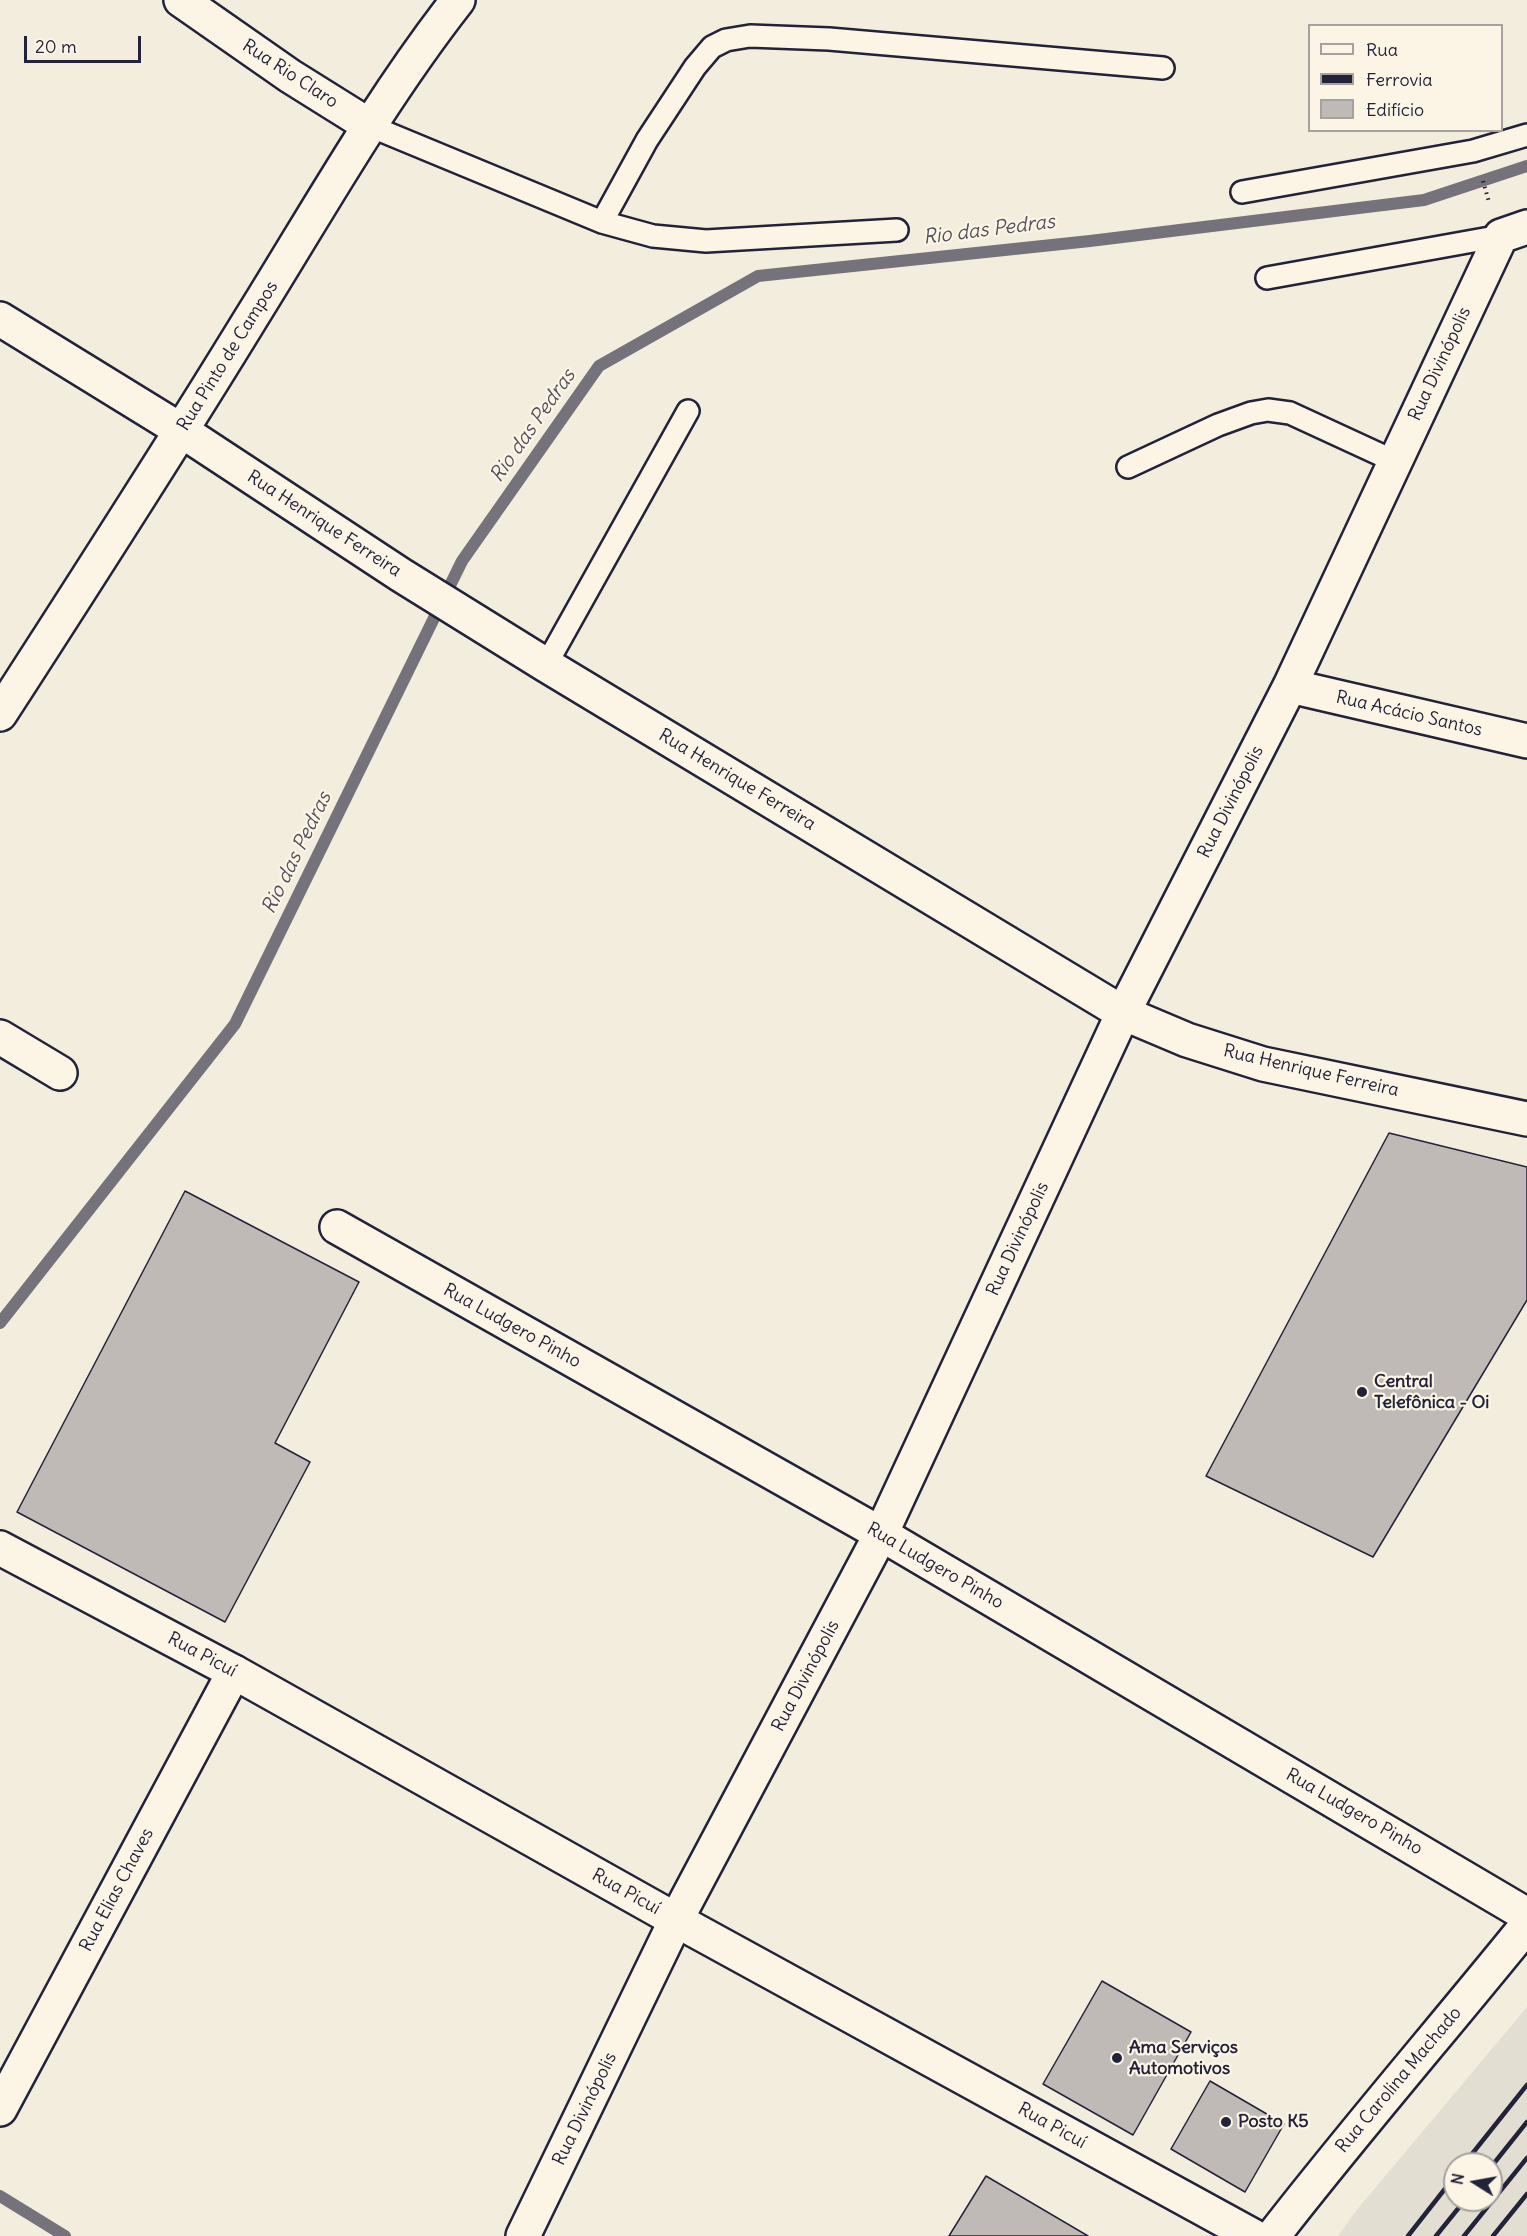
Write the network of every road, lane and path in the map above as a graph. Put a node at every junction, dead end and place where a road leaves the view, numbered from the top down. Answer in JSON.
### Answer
{"nodes":[{"id":1,"x":182,"y":0,"type":"edge"},
{"id":2,"x":458,"y":0,"type":"edge"},
{"id":3,"x":1163,"y":68,"type":"dead end"},
{"id":4,"x":370,"y":126,"type":"junction"},
{"id":5,"x":1527,"y":135,"type":"edge"},
{"id":6,"x":1480,"y":174,"type":"dead end"},
{"id":7,"x":1242,"y":192,"type":"dead end"},
{"id":8,"x":1490,"y":204,"type":"dead end"},
{"id":9,"x":602,"y":222,"type":"junction"},
{"id":10,"x":897,"y":230,"type":"dead end"},
{"id":11,"x":1514,"y":232,"type":"edge"},
{"id":12,"x":1267,"y":278,"type":"dead end"},
{"id":13,"x":0,"y":319,"type":"edge"},
{"id":14,"x":688,"y":411,"type":"dead end"},
{"id":15,"x":182,"y":431,"type":"junction"},
{"id":16,"x":1394,"y":461,"type":"junction"},
{"id":17,"x":1128,"y":467,"type":"dead end"},
{"id":18,"x":546,"y":665,"type":"junction"},
{"id":19,"x":1290,"y":686,"type":"junction"},
{"id":20,"x":0,"y":714,"type":"edge"},
{"id":21,"x":1527,"y":741,"type":"edge"},
{"id":22,"x":1124,"y":1013,"type":"junction"},
{"id":23,"x":0,"y":1037,"type":"edge"},
{"id":24,"x":60,"y":1073,"type":"dead end"},
{"id":25,"x":1527,"y":1119,"type":"edge"},
{"id":26,"x":337,"y":1227,"type":"dead end"},
{"id":27,"x":881,"y":1534,"type":"junction"},
{"id":28,"x":0,"y":1548,"type":"edge"},
{"id":29,"x":234,"y":1672,"type":"junction"},
{"id":30,"x":1527,"y":1915,"type":"edge"},
{"id":31,"x":676,"y":1920,"type":"junction"},
{"id":32,"x":1527,"y":1925,"type":"edge"},
{"id":33,"x":0,"y":2109,"type":"edge"},
{"id":34,"x":523,"y":2236,"type":"edge"},
{"id":35,"x":1253,"y":2236,"type":"edge"},
{"id":36,"x":1273,"y":2236,"type":"edge"}],
"edges":[{"from":1,"to":4,"type":"street","name":"Rua Rio Claro"},
{"from":2,"to":4,"type":"street","name":"Rua Pinto de Campos"},
{"from":3,"to":9,"type":"lane"},
{"from":4,"to":9,"type":"lane"},
{"from":4,"to":15,"type":"street","name":"Rua Pinto de Campos"},
{"from":5,"to":7,"type":"lane"},
{"from":6,"to":8,"type":"path"},
{"from":9,"to":10,"type":"lane"},
{"from":11,"to":12,"type":"lane"},
{"from":11,"to":16,"type":"street","name":"Rua Divinópolis"},
{"from":13,"to":15,"type":"street","name":"Rua Henrique Ferreira"},
{"from":14,"to":18,"type":"lane"},
{"from":15,"to":18,"type":"street","name":"Rua Henrique Ferreira"},
{"from":15,"to":20,"type":"street","name":"Rua Pinto de Campos"},
{"from":16,"to":17,"type":"lane"},
{"from":16,"to":19,"type":"street","name":"Rua Divinópolis"},
{"from":18,"to":22,"type":"street","name":"Rua Henrique Ferreira"},
{"from":19,"to":21,"type":"street","name":"Rua Acácio Santos"},
{"from":19,"to":22,"type":"street","name":"Rua Divinópolis"},
{"from":22,"to":25,"type":"street","name":"Rua Henrique Ferreira"},
{"from":22,"to":27,"type":"street","name":"Rua Divinópolis"},
{"from":23,"to":24,"type":"street"},
{"from":26,"to":27,"type":"street","name":"Rua Ludgero Pinho"},
{"from":27,"to":30,"type":"street","name":"Rua Ludgero Pinho"},
{"from":27,"to":31,"type":"street","name":"Rua Divinópolis"},
{"from":28,"to":29,"type":"street","name":"Rua Picuí"},
{"from":29,"to":31,"type":"street","name":"Rua Picuí"},
{"from":29,"to":33,"type":"street","name":"Rua Elias Chaves"},
{"from":31,"to":34,"type":"street","name":"Rua Divinópolis"},
{"from":31,"to":35,"type":"street","name":"Rua Picuí"},
{"from":32,"to":36,"type":"street","name":"Rua Carolina Machado"}]}
